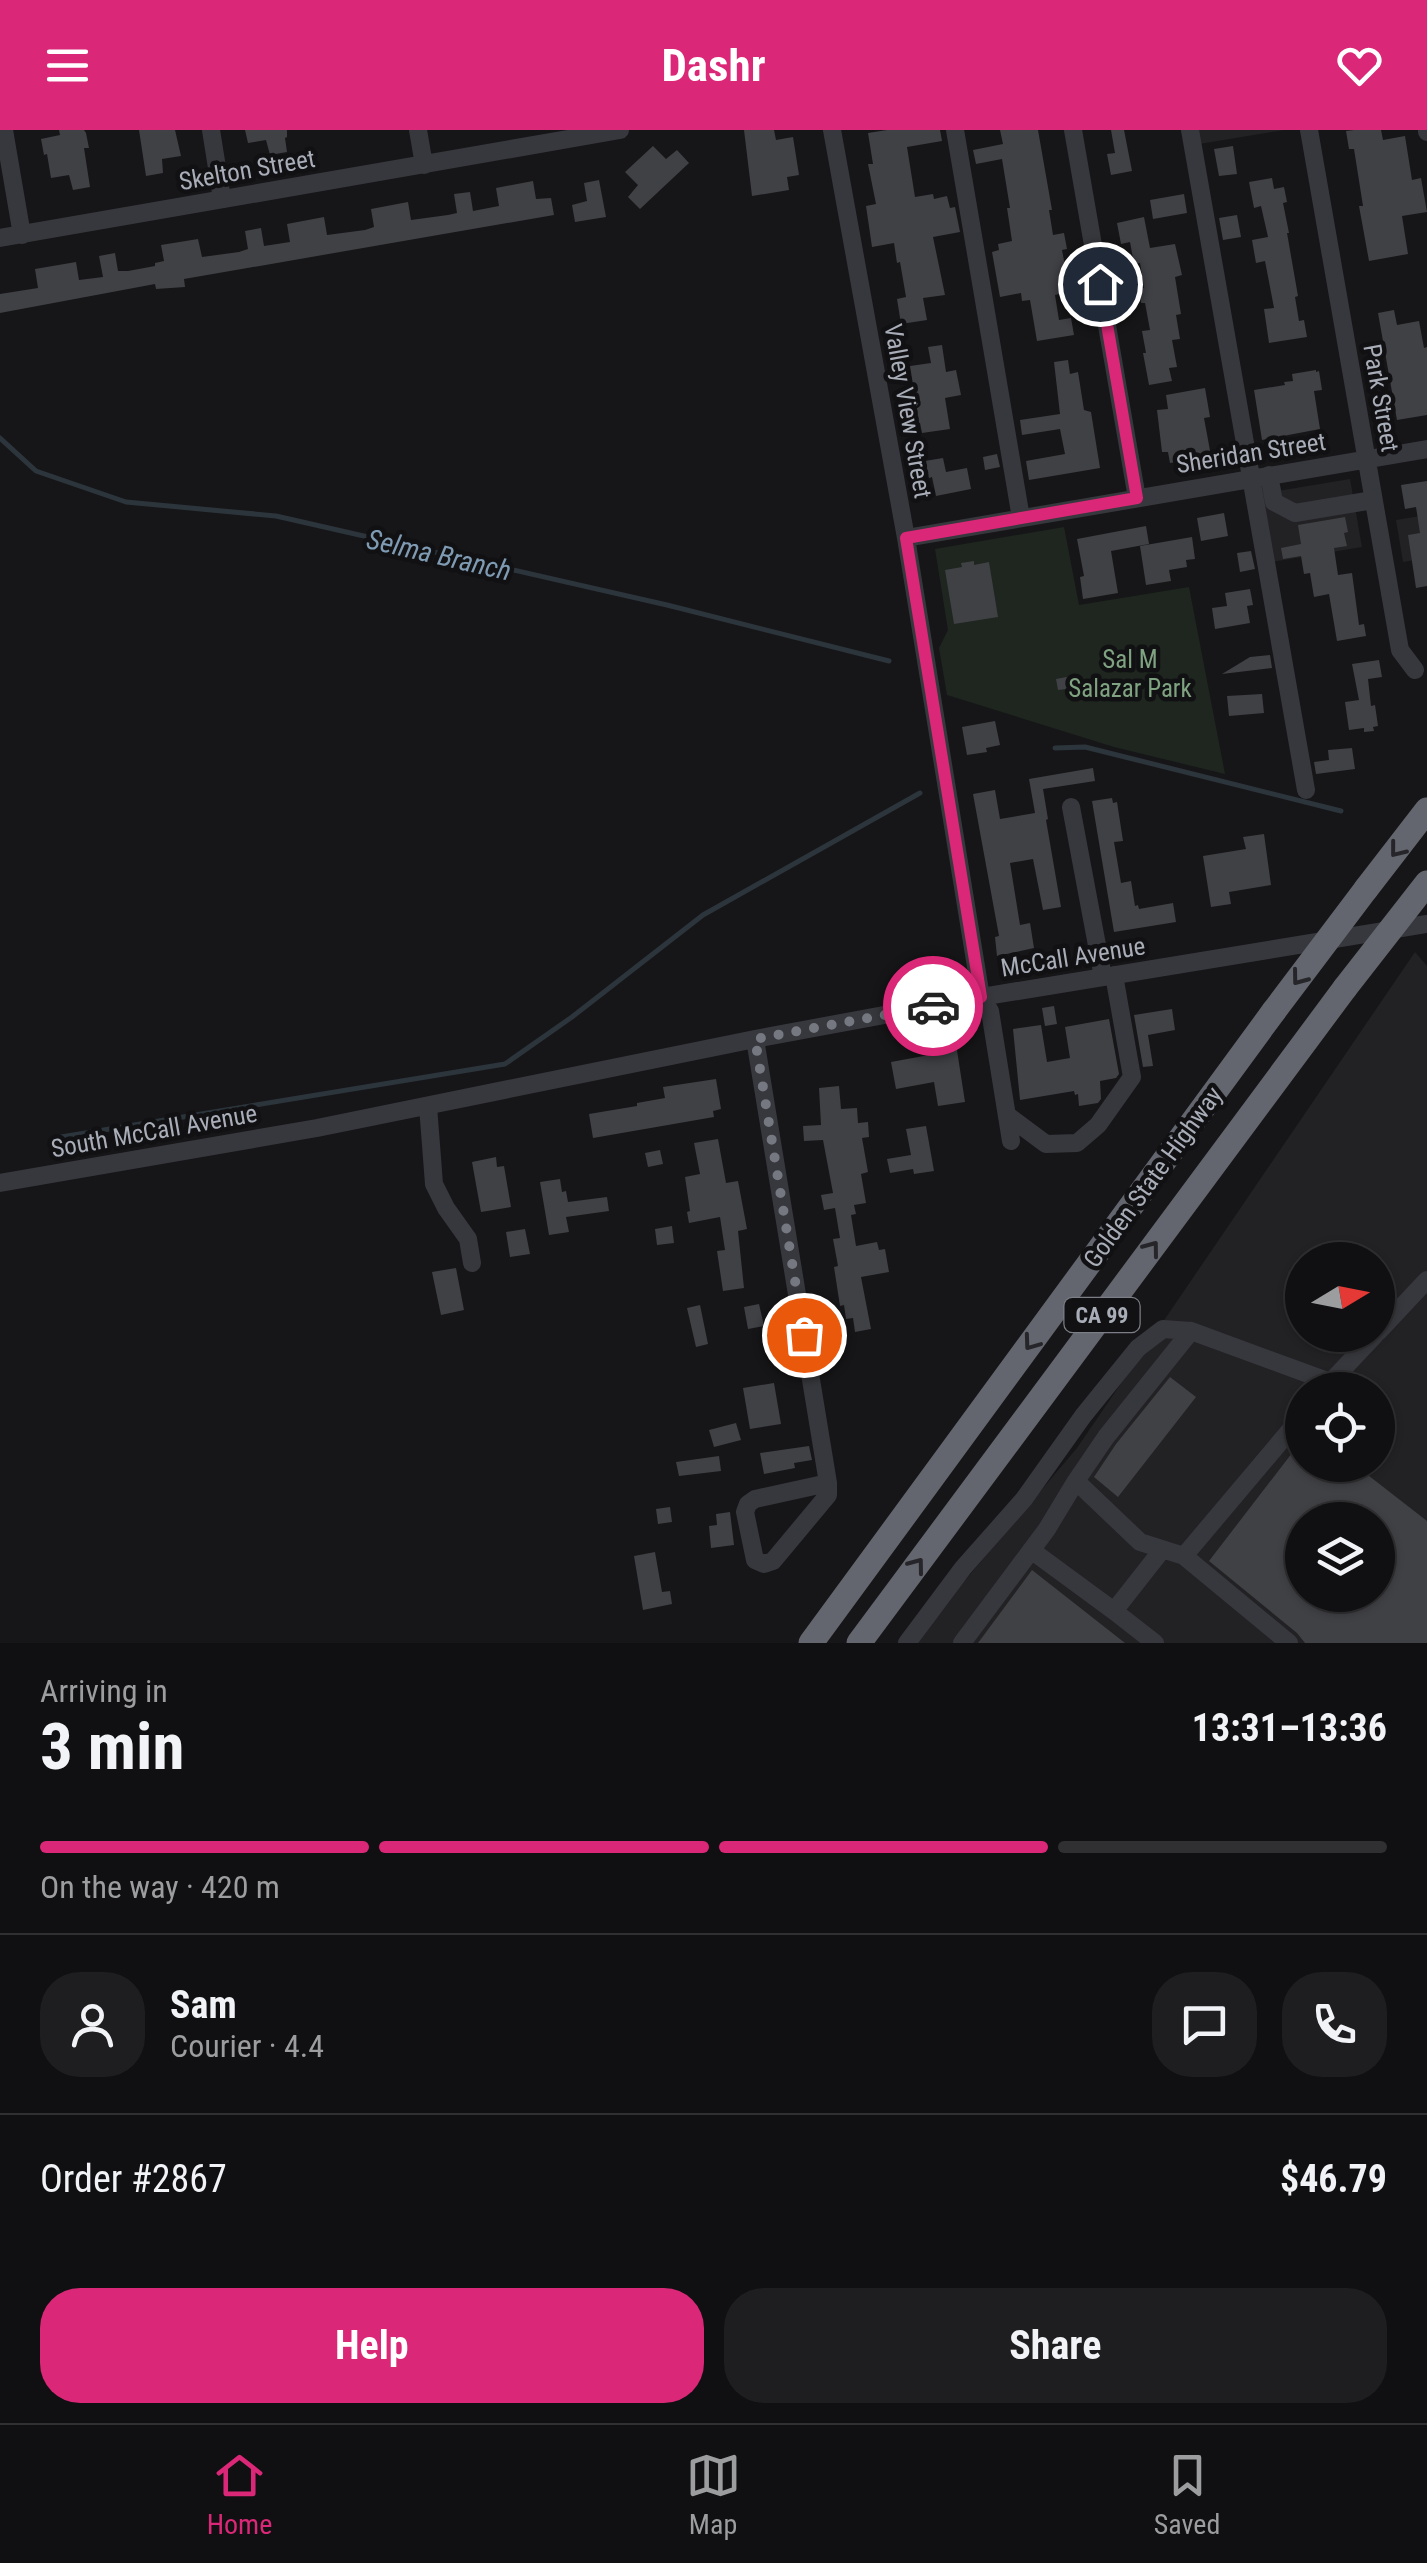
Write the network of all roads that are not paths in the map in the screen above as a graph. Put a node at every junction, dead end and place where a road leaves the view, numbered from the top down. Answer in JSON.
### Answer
{"nodes":[{"id":1,"x":4,"y":130,"type":"edge"},
{"id":2,"x":211,"y":130,"type":"edge"},
{"id":3,"x":418,"y":130,"type":"edge"},
{"id":4,"x":620,"y":130,"type":"edge"},
{"id":5,"x":832,"y":130,"type":"edge"},
{"id":6,"x":955,"y":130,"type":"edge"},
{"id":7,"x":1073,"y":130,"type":"edge"},
{"id":8,"x":1190,"y":130,"type":"edge"},
{"id":9,"x":1309,"y":130,"type":"edge"},
{"id":10,"x":424,"y":164,"type":"junction"},
{"id":11,"x":222,"y":200,"type":"junction"},
{"id":12,"x":22,"y":234,"type":"junction"},
{"id":13,"x":0,"y":238,"type":"edge"},
{"id":14,"x":1427,"y":449,"type":"edge"},
{"id":15,"x":1366,"y":460,"type":"junction"},
{"id":16,"x":1260,"y":476,"type":"junction"},
{"id":17,"x":1137,"y":498,"type":"junction"},
{"id":18,"x":1373,"y":500,"type":"junction"},
{"id":19,"x":1020,"y":518,"type":"junction"},
{"id":20,"x":906,"y":538,"type":"junction"},
{"id":21,"x":1416,"y":670,"type":"dead end"},
{"id":22,"x":1306,"y":790,"type":"dead end"},
{"id":23,"x":1071,"y":807,"type":"dead end"},
{"id":24,"x":1427,"y":810,"type":"edge"},
{"id":25,"x":1427,"y":883,"type":"edge"},
{"id":26,"x":1427,"y":924,"type":"edge"},
{"id":27,"x":1108,"y":976,"type":"junction"},
{"id":28,"x":981,"y":997,"type":"junction"},
{"id":29,"x":755,"y":1039,"type":"junction"},
{"id":30,"x":428,"y":1106,"type":"junction"},
{"id":31,"x":1007,"y":1116,"type":"junction"},
{"id":32,"x":317,"y":1128,"type":"joint"},
{"id":33,"x":1011,"y":1141,"type":"dead end"},
{"id":34,"x":0,"y":1183,"type":"edge"},
{"id":35,"x":472,"y":1263,"type":"dead end"},
{"id":36,"x":1427,"y":1280,"type":"edge"},
{"id":37,"x":1395,"y":1314,"type":"edge"},
{"id":38,"x":1190,"y":1331,"type":"junction"},
{"id":39,"x":1359,"y":1352,"type":"edge"},
{"id":40,"x":1292,"y":1372,"type":"edge"},
{"id":41,"x":1340,"y":1372,"type":"edge"},
{"id":42,"x":1285,"y":1436,"type":"edge"},
{"id":43,"x":1076,"y":1481,"type":"junction"},
{"id":44,"x":828,"y":1483,"type":"junction"},
{"id":45,"x":1031,"y":1550,"type":"junction"},
{"id":46,"x":1162,"y":1550,"type":"junction"},
{"id":47,"x":1184,"y":1556,"type":"junction"},
{"id":48,"x":1114,"y":1610,"type":"junction"},
{"id":49,"x":811,"y":1643,"type":"edge"},
{"id":50,"x":859,"y":1643,"type":"edge"},
{"id":51,"x":907,"y":1643,"type":"edge"},
{"id":52,"x":962,"y":1643,"type":"edge"},
{"id":53,"x":1154,"y":1643,"type":"edge"},
{"id":54,"x":1289,"y":1643,"type":"edge"}],
"edges":[{"from":1,"to":12,"type":"street"},
{"from":2,"to":11,"type":"street"},
{"from":3,"to":10,"type":"street"},
{"from":4,"to":10,"type":"street","name":"Skelton Street"},
{"from":5,"to":20,"type":"street","name":"Valley View Street"},
{"from":6,"to":19,"type":"street"},
{"from":7,"to":17,"type":"street"},
{"from":8,"to":16,"type":"street"},
{"from":9,"to":15,"type":"street","name":"Park Street"},
{"from":10,"to":11,"type":"street","name":"Skelton Street"},
{"from":11,"to":12,"type":"street","name":"Skelton Street"},
{"from":12,"to":13,"type":"street","name":"Skelton Street"},
{"from":14,"to":15,"type":"street","name":"Sheridan Street"},
{"from":15,"to":16,"type":"street","name":"Sheridan Street"},
{"from":15,"to":18,"type":"street","name":"Park Street"},
{"from":16,"to":17,"type":"street","name":"Sheridan Street"},
{"from":16,"to":18,"type":"street"},
{"from":16,"to":22,"type":"street"},
{"from":17,"to":19,"type":"street","name":"Sheridan Street"},
{"from":18,"to":21,"type":"street","name":"Park Street"},
{"from":19,"to":20,"type":"street","name":"Sheridan Street"},
{"from":20,"to":28,"type":"street","name":"Valley View Street"},
{"from":23,"to":27,"type":"street"},
{"from":24,"to":49,"type":"highway","name":"Golden State Highway","number":"CA 99","one_way":true,"bridge":true},
{"from":50,"to":25,"type":"highway","name":"Golden State Highway","number":"CA 99","one_way":true,"bridge":true},
{"from":26,"to":27,"type":"street","name":"McCall Avenue"},
{"from":27,"to":28,"type":"street","name":"McCall Avenue"},
{"from":27,"to":31,"type":"street"},
{"from":28,"to":29,"type":"street","name":"McCall Avenue"},
{"from":28,"to":31,"type":"street","name":"Valley View Street"},
{"from":29,"to":30,"type":"street","name":"McCall Avenue"},
{"from":29,"to":44,"type":"street"},
{"from":30,"to":32,"type":"street","name":"McCall Avenue"},
{"from":30,"to":35,"type":"street"},
{"from":31,"to":33,"type":"street","name":"Valley View Street"},
{"from":32,"to":34,"type":"street","name":"South McCall Avenue"},
{"from":36,"to":37,"type":"street"},
{"from":38,"to":40,"type":"street"},
{"from":38,"to":43,"type":"street"},
{"from":38,"to":51,"type":"street"},
{"from":39,"to":41,"type":"street"},
{"from":42,"to":47,"type":"street"},
{"from":43,"to":45,"type":"street"},
{"from":43,"to":46,"type":"street"},
{"from":44,"to":44,"type":"street"},
{"from":45,"to":48,"type":"street"},
{"from":45,"to":52,"type":"street"},
{"from":46,"to":47,"type":"street"},
{"from":46,"to":48,"type":"street"},
{"from":47,"to":54,"type":"street"},
{"from":48,"to":53,"type":"street"}]}
